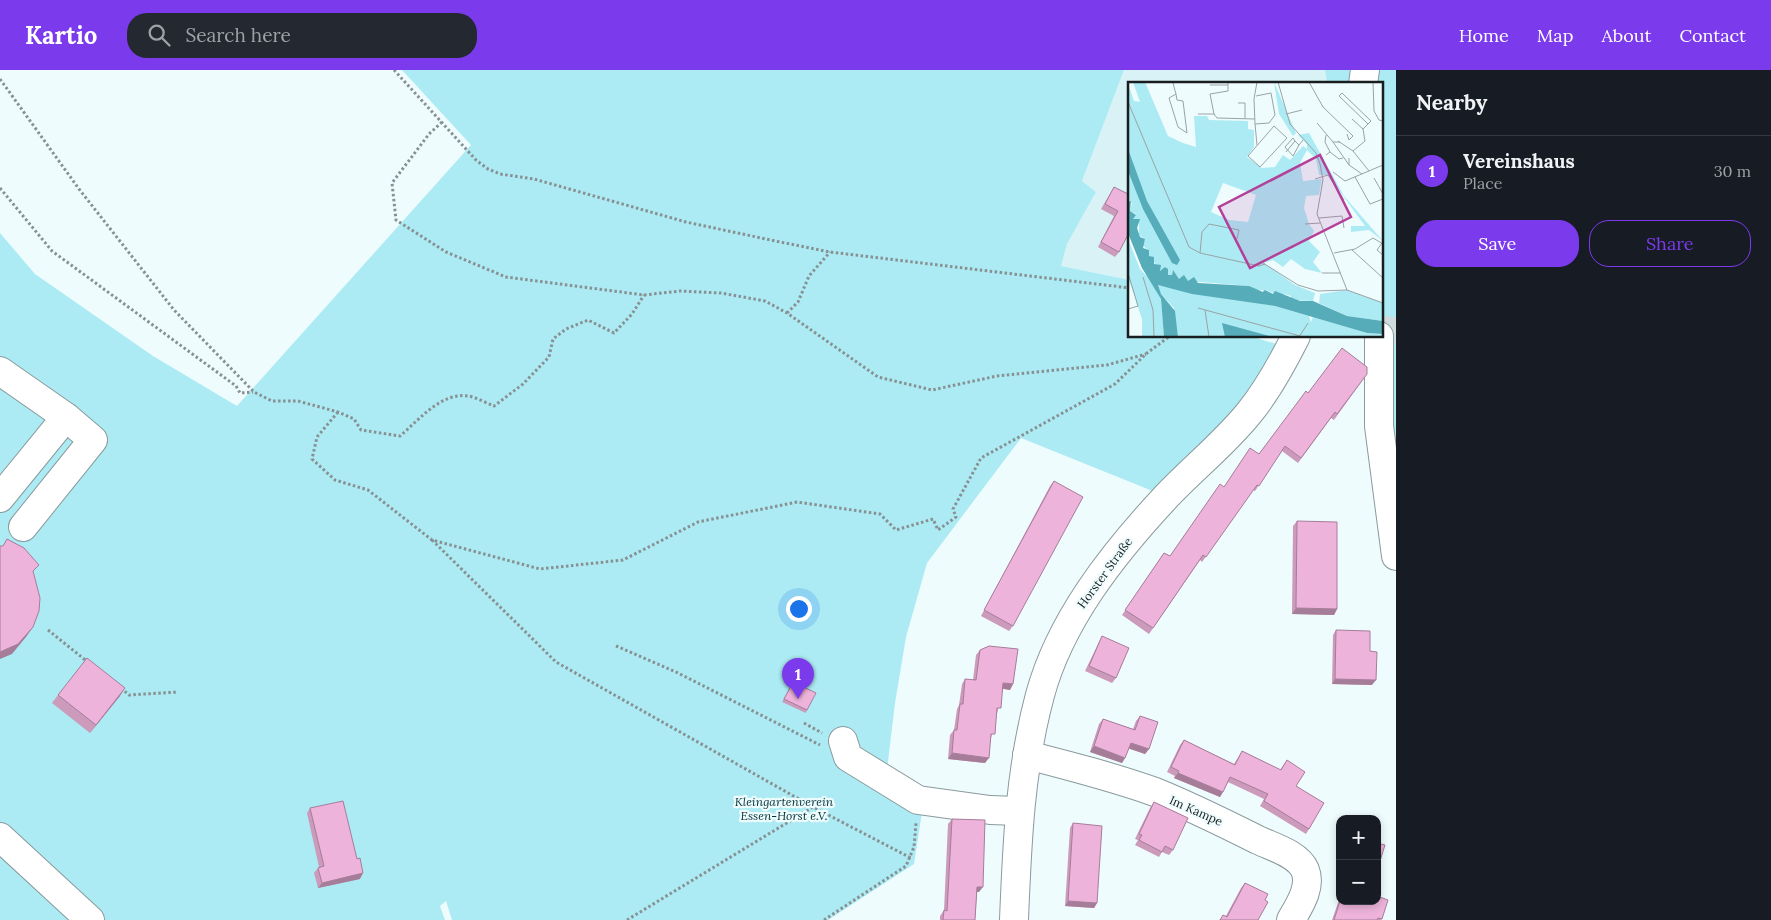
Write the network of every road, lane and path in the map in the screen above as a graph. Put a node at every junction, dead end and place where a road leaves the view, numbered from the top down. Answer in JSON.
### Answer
{"nodes":[{"id":1,"x":394,"y":70,"type":"edge"},
{"id":2,"x":0,"y":79,"type":"edge"},
{"id":3,"x":442,"y":122,"type":"junction"},
{"id":4,"x":0,"y":188,"type":"edge"},
{"id":5,"x":830,"y":252,"type":"junction"},
{"id":6,"x":1128,"y":288,"type":"edge"},
{"id":7,"x":644,"y":295,"type":"junction"},
{"id":8,"x":787,"y":313,"type":"junction"},
{"id":9,"x":1167,"y":338,"type":"edge"},
{"id":10,"x":1295,"y":338,"type":"edge"},
{"id":11,"x":1379,"y":338,"type":"edge"},
{"id":12,"x":1147,"y":353,"type":"junction"},
{"id":13,"x":0,"y":371,"type":"edge"},
{"id":14,"x":254,"y":392,"type":"junction"},
{"id":15,"x":338,"y":412,"type":"junction"},
{"id":16,"x":66,"y":417,"type":"junction"},
{"id":17,"x":0,"y":498,"type":"edge"},
{"id":18,"x":23,"y":527,"type":"dead end"},
{"id":19,"x":432,"y":540,"type":"junction"},
{"id":20,"x":1396,"y":556,"type":"edge"},
{"id":21,"x":48,"y":630,"type":"dead end"},
{"id":22,"x":616,"y":646,"type":"dead end"},
{"id":23,"x":92,"y":666,"type":"edge"},
{"id":24,"x":114,"y":683,"type":"edge"},
{"id":25,"x":178,"y":692,"type":"dead end"},
{"id":26,"x":846,"y":749,"type":"joint"},
{"id":27,"x":1027,"y":756,"type":"junction"},
{"id":28,"x":918,"y":800,"type":"junction"},
{"id":29,"x":814,"y":807,"type":"junction"},
{"id":30,"x":1018,"y":811,"type":"junction"},
{"id":31,"x":0,"y":838,"type":"edge"},
{"id":32,"x":911,"y":858,"type":"junction"},
{"id":33,"x":90,"y":920,"type":"edge"},
{"id":34,"x":627,"y":920,"type":"edge"},
{"id":35,"x":824,"y":920,"type":"edge"},
{"id":36,"x":1014,"y":920,"type":"edge"},
{"id":37,"x":1291,"y":920,"type":"edge"}],
"edges":[{"from":1,"to":3,"type":"path"},
{"from":2,"to":14,"type":"path"},
{"from":3,"to":5,"type":"path"},
{"from":3,"to":7,"type":"path"},
{"from":4,"to":14,"type":"path"},
{"from":5,"to":6,"type":"path"},
{"from":5,"to":8,"type":"path"},
{"from":7,"to":8,"type":"path"},
{"from":7,"to":15,"type":"path"},
{"from":8,"to":12,"type":"path"},
{"from":9,"to":12,"type":"path"},
{"from":10,"to":27,"type":"street","name":"Horster Straße"},
{"from":11,"to":20,"type":"street"},
{"from":12,"to":19,"type":"path"},
{"from":13,"to":16,"type":"street"},
{"from":14,"to":15,"type":"path"},
{"from":15,"to":19,"type":"path"},
{"from":16,"to":17,"type":"street"},
{"from":16,"to":18,"type":"street"},
{"from":19,"to":29,"type":"path"},
{"from":21,"to":23,"type":"path"},
{"from":22,"to":26,"type":"path"},
{"from":24,"to":25,"type":"path"},
{"from":26,"to":28,"type":"street"},
{"from":27,"to":30,"type":"street","name":"Horster Straße"},
{"from":27,"to":37,"type":"street","name":"Im Kampe"},
{"from":28,"to":30,"type":"street"},
{"from":28,"to":32,"type":"path"},
{"from":29,"to":32,"type":"path"},
{"from":29,"to":34,"type":"path"},
{"from":30,"to":36,"type":"street","name":"Horster Straße"},
{"from":31,"to":33,"type":"street"},
{"from":32,"to":35,"type":"path"}]}
